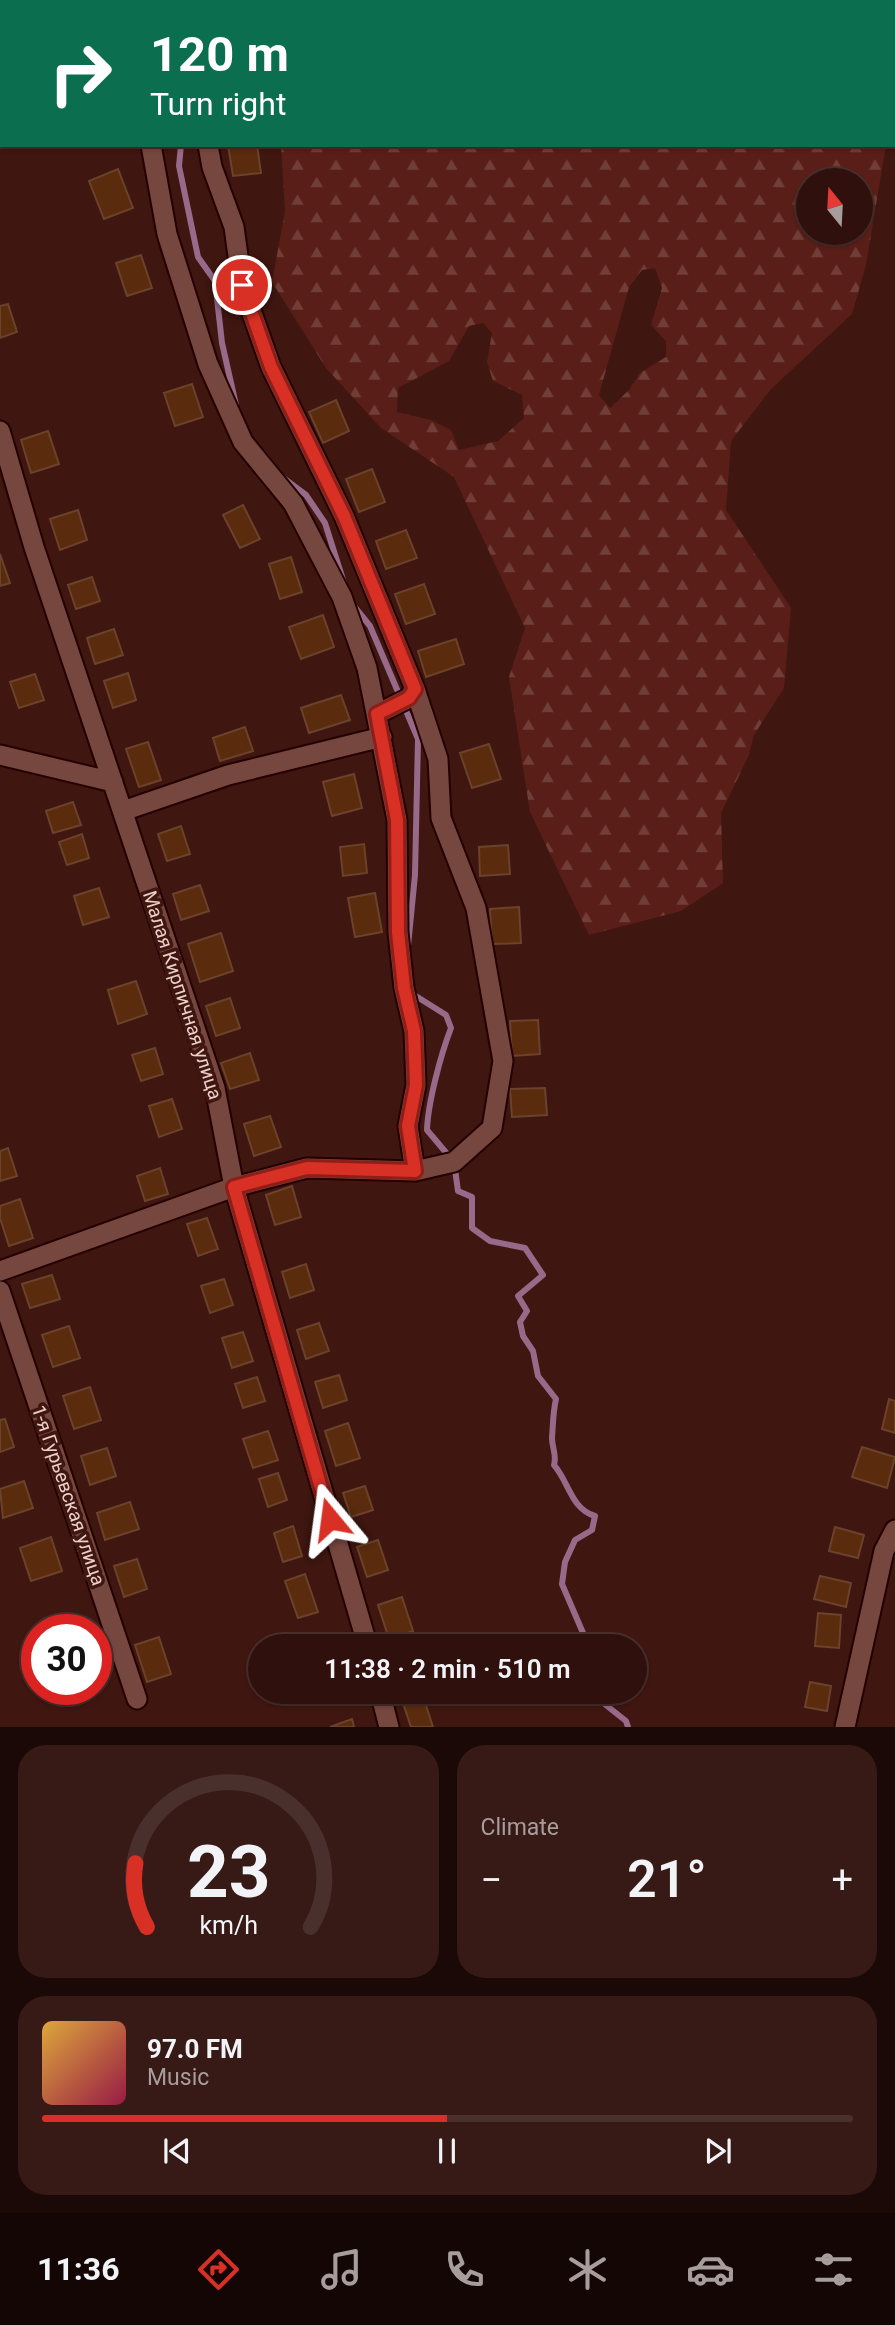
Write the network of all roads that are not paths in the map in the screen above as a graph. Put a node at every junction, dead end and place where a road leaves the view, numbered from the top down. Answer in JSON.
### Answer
{"nodes":[{"id":1,"x":151,"y":147,"type":"edge"},
{"id":2,"x":208,"y":147,"type":"edge"},
{"id":3,"x":0,"y":431,"type":"edge"},
{"id":4,"x":399,"y":702,"type":"junction"},
{"id":5,"x":382,"y":737,"type":"junction"},
{"id":6,"x":0,"y":755,"type":"edge"},
{"id":7,"x":113,"y":782,"type":"junction"},
{"id":8,"x":123,"y":811,"type":"junction"},
{"id":9,"x":415,"y":1171,"type":"junction"},
{"id":10,"x":234,"y":1187,"type":"junction"},
{"id":11,"x":0,"y":1271,"type":"edge"},
{"id":12,"x":0,"y":1291,"type":"edge"},
{"id":13,"x":895,"y":1530,"type":"edge"},
{"id":14,"x":364,"y":1634,"type":"edge"},
{"id":15,"x":137,"y":1699,"type":"dead end"},
{"id":16,"x":383,"y":1704,"type":"edge"},
{"id":17,"x":389,"y":1727,"type":"edge"},
{"id":18,"x":845,"y":1727,"type":"edge"}],
"edges":[{"from":1,"to":4,"type":"street"},
{"from":2,"to":4,"type":"street"},
{"from":3,"to":7,"type":"street","name":"Малая Кирпичная улица"},
{"from":4,"to":5,"type":"street"},
{"from":4,"to":9,"type":"street"},
{"from":5,"to":8,"type":"street"},
{"from":5,"to":9,"type":"street"},
{"from":6,"to":7,"type":"street"},
{"from":7,"to":8,"type":"street","name":"Малая Кирпичная улица"},
{"from":8,"to":10,"type":"street","name":"Малая Кирпичная улица"},
{"from":9,"to":10,"type":"street"},
{"from":10,"to":11,"type":"street"},
{"from":10,"to":14,"type":"street","name":"Малая Кирпичная улица"},
{"from":12,"to":15,"type":"street","name":"1-я Гурьевская улица"},
{"from":13,"to":18,"type":"street"},
{"from":16,"to":17,"type":"street"}]}
